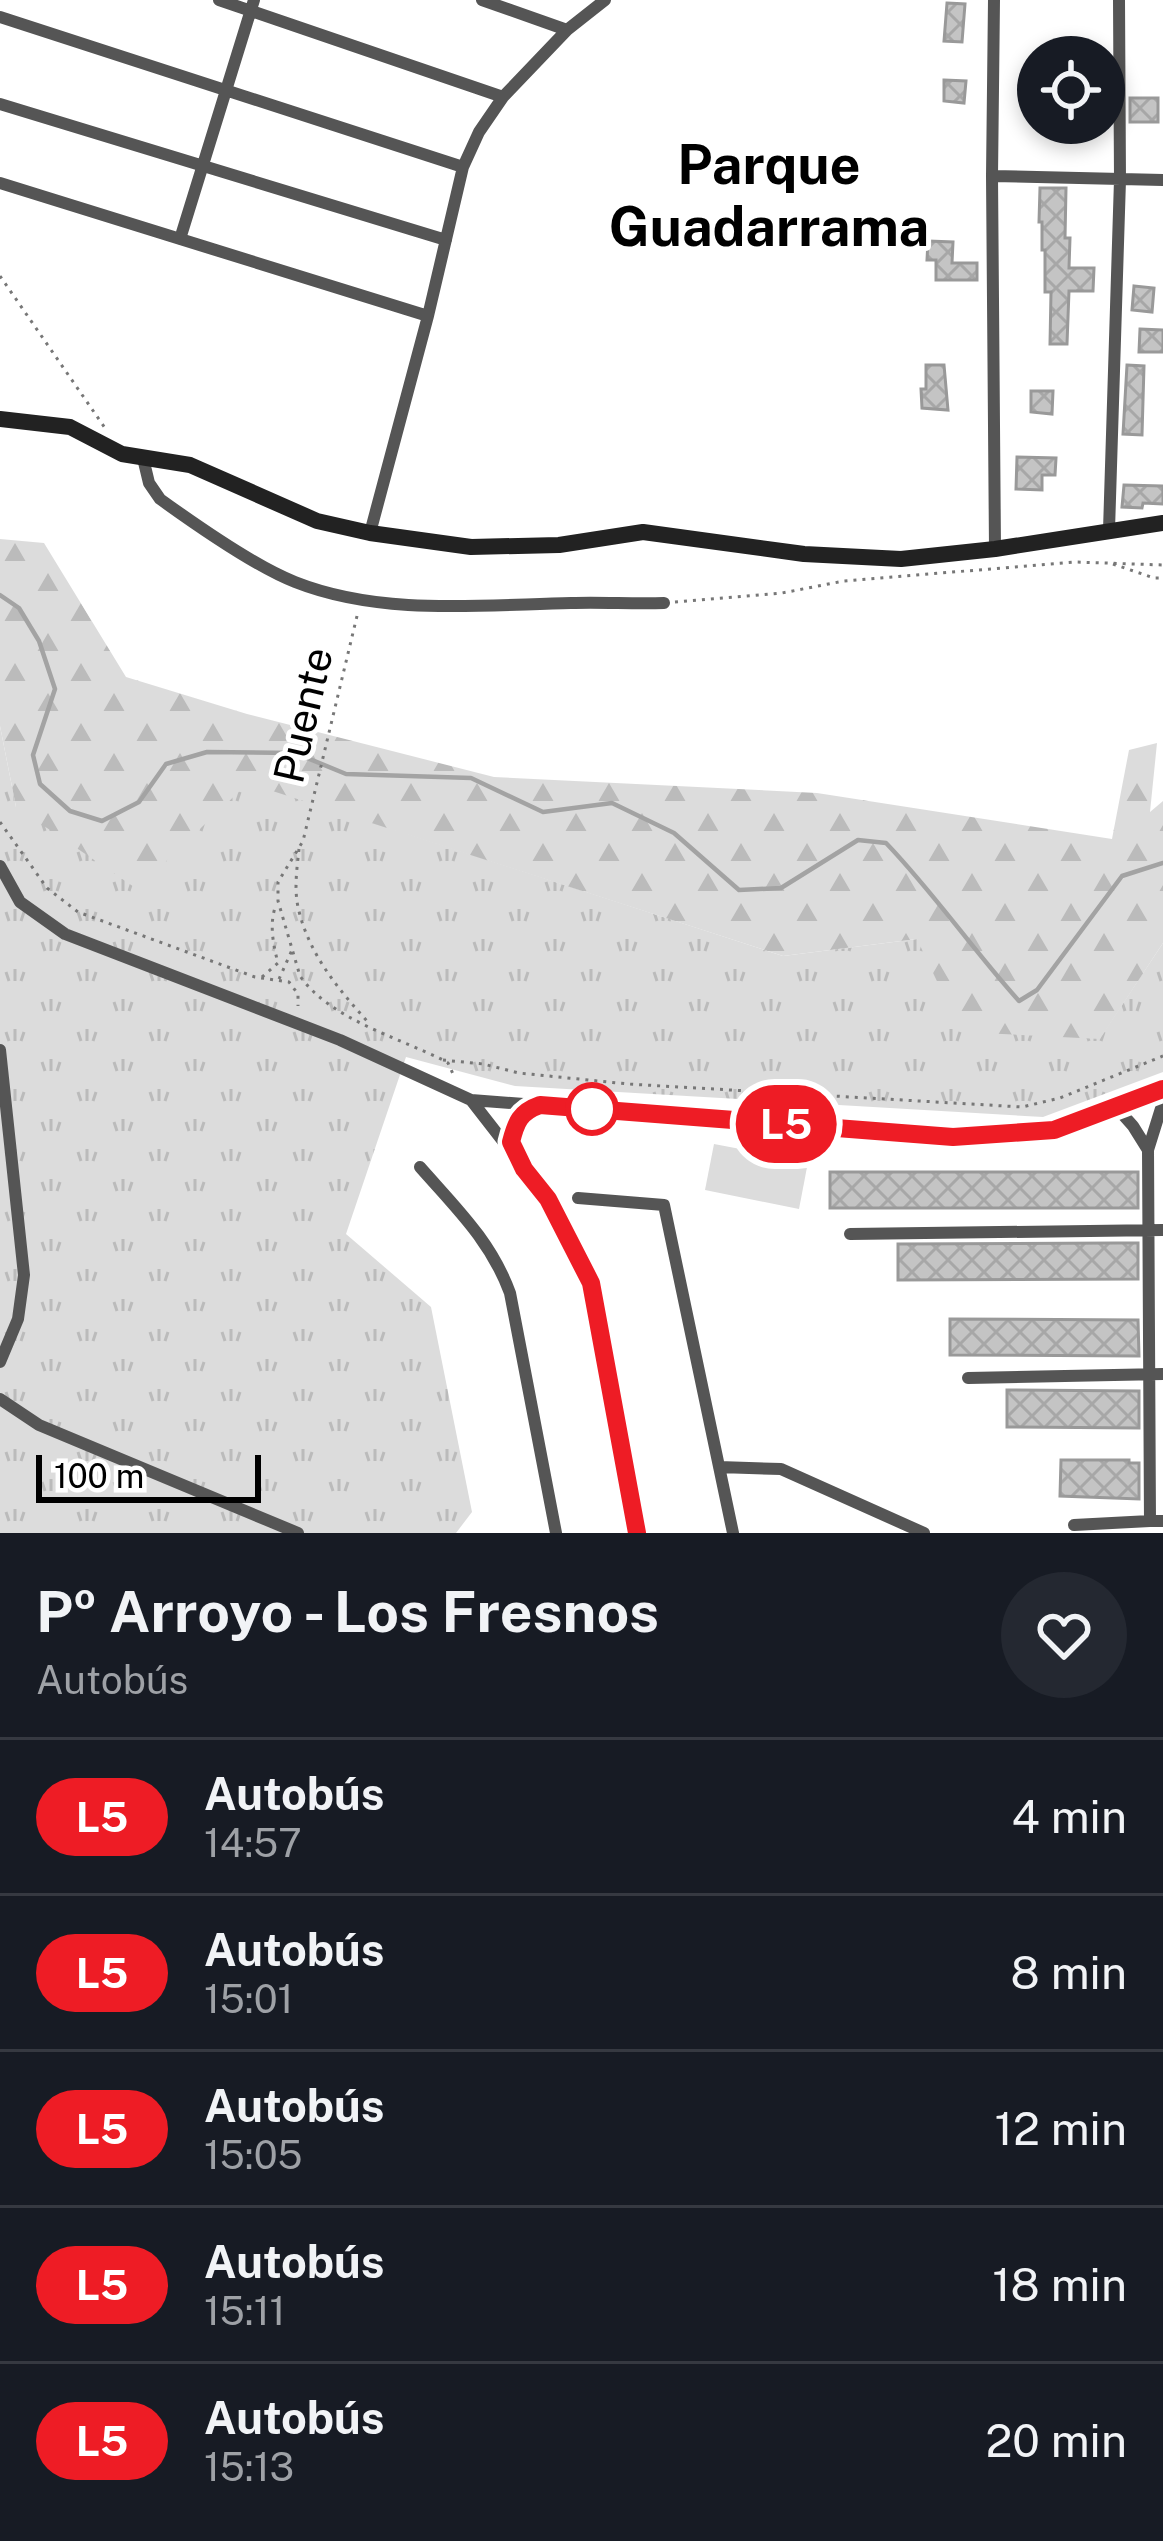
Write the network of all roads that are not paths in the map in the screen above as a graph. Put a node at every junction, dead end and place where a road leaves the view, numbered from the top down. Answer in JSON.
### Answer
{"nodes":[{"id":1,"x":219,"y":0,"type":"edge"},
{"id":2,"x":482,"y":0,"type":"edge"},
{"id":3,"x":605,"y":0,"type":"edge"},
{"id":4,"x":994,"y":0,"type":"edge"},
{"id":5,"x":1119,"y":0,"type":"edge"},
{"id":6,"x":253,"y":5,"type":"edge"},
{"id":7,"x":0,"y":17,"type":"edge"},
{"id":8,"x":567,"y":30,"type":"junction"},
{"id":9,"x":228,"y":91,"type":"junction"},
{"id":10,"x":502,"y":97,"type":"junction"},
{"id":11,"x":0,"y":104,"type":"edge"},
{"id":12,"x":203,"y":166,"type":"junction"},
{"id":13,"x":463,"y":167,"type":"junction"},
{"id":14,"x":992,"y":176,"type":"junction"},
{"id":15,"x":1120,"y":180,"type":"junction"},
{"id":16,"x":1163,"y":180,"type":"edge"},
{"id":17,"x":0,"y":183,"type":"edge"},
{"id":18,"x":181,"y":239,"type":"junction"},
{"id":19,"x":446,"y":240,"type":"junction"},
{"id":20,"x":428,"y":316,"type":"junction"},
{"id":21,"x":0,"y":419,"type":"edge"},
{"id":22,"x":143,"y":458,"type":"junction"},
{"id":23,"x":1163,"y":524,"type":"edge"},
{"id":24,"x":1109,"y":530,"type":"junction"},
{"id":25,"x":370,"y":533,"type":"junction"},
{"id":26,"x":995,"y":549,"type":"junction"},
{"id":27,"x":664,"y":603,"type":"road end"},
{"id":28,"x":0,"y":866,"type":"edge"},
{"id":29,"x":0,"y":1051,"type":"edge"},
{"id":30,"x":1163,"y":1089,"type":"edge"},
{"id":31,"x":470,"y":1100,"type":"junction"},
{"id":32,"x":1163,"y":1102,"type":"edge"},
{"id":33,"x":540,"y":1105,"type":"junction"},
{"id":34,"x":1117,"y":1108,"type":"junction"},
{"id":35,"x":1148,"y":1150,"type":"junction"},
{"id":36,"x":420,"y":1167,"type":"dead end"},
{"id":37,"x":524,"y":1169,"type":"junction"},
{"id":38,"x":578,"y":1198,"type":"dead end"},
{"id":39,"x":1157,"y":1230,"type":"edge"},
{"id":40,"x":850,"y":1234,"type":"dead end"},
{"id":41,"x":0,"y":1362,"type":"edge"},
{"id":42,"x":1156,"y":1374,"type":"edge"},
{"id":43,"x":968,"y":1378,"type":"dead end"},
{"id":44,"x":0,"y":1399,"type":"edge"},
{"id":45,"x":719,"y":1467,"type":"junction"},
{"id":46,"x":1157,"y":1521,"type":"edge"},
{"id":47,"x":1074,"y":1525,"type":"dead end"},
{"id":48,"x":298,"y":1533,"type":"edge"},
{"id":49,"x":556,"y":1533,"type":"edge"},
{"id":50,"x":637,"y":1533,"type":"edge"},
{"id":51,"x":733,"y":1533,"type":"edge"},
{"id":52,"x":924,"y":1533,"type":"edge"}],
"edges":[{"from":1,"to":6,"type":"street"},
{"from":2,"to":8,"type":"street"},
{"from":3,"to":8,"type":"street"},
{"from":4,"to":14,"type":"street"},
{"from":5,"to":15,"type":"street"},
{"from":6,"to":9,"type":"street"},
{"from":6,"to":10,"type":"street"},
{"from":7,"to":9,"type":"street"},
{"from":8,"to":10,"type":"street"},
{"from":9,"to":12,"type":"street"},
{"from":9,"to":13,"type":"street"},
{"from":10,"to":13,"type":"street"},
{"from":11,"to":12,"type":"street"},
{"from":12,"to":18,"type":"street"},
{"from":12,"to":19,"type":"street"},
{"from":13,"to":19,"type":"street"},
{"from":14,"to":15,"type":"street"},
{"from":14,"to":26,"type":"street"},
{"from":15,"to":16,"type":"street"},
{"from":15,"to":24,"type":"street"},
{"from":17,"to":18,"type":"street"},
{"from":18,"to":20,"type":"street"},
{"from":19,"to":20,"type":"street"},
{"from":20,"to":25,"type":"street"},
{"from":21,"to":22,"type":"street"},
{"from":22,"to":25,"type":"street"},
{"from":22,"to":27,"type":"street"},
{"from":23,"to":24,"type":"street"},
{"from":24,"to":26,"type":"street"},
{"from":25,"to":26,"type":"street"},
{"from":28,"to":31,"type":"street"},
{"from":29,"to":41,"type":"street"},
{"from":30,"to":34,"type":"street"},
{"from":31,"to":33,"type":"street"},
{"from":31,"to":37,"type":"street"},
{"from":32,"to":35,"type":"street"},
{"from":33,"to":34,"type":"street"},
{"from":33,"to":37,"type":"street"},
{"from":34,"to":35,"type":"street"},
{"from":35,"to":39,"type":"street"},
{"from":36,"to":49,"type":"street"},
{"from":37,"to":50,"type":"street"},
{"from":38,"to":45,"type":"street"},
{"from":39,"to":40,"type":"street"},
{"from":39,"to":42,"type":"street"},
{"from":42,"to":43,"type":"street"},
{"from":42,"to":46,"type":"street"},
{"from":44,"to":48,"type":"street"},
{"from":45,"to":51,"type":"street"},
{"from":45,"to":52,"type":"street"},
{"from":46,"to":47,"type":"street"}]}
